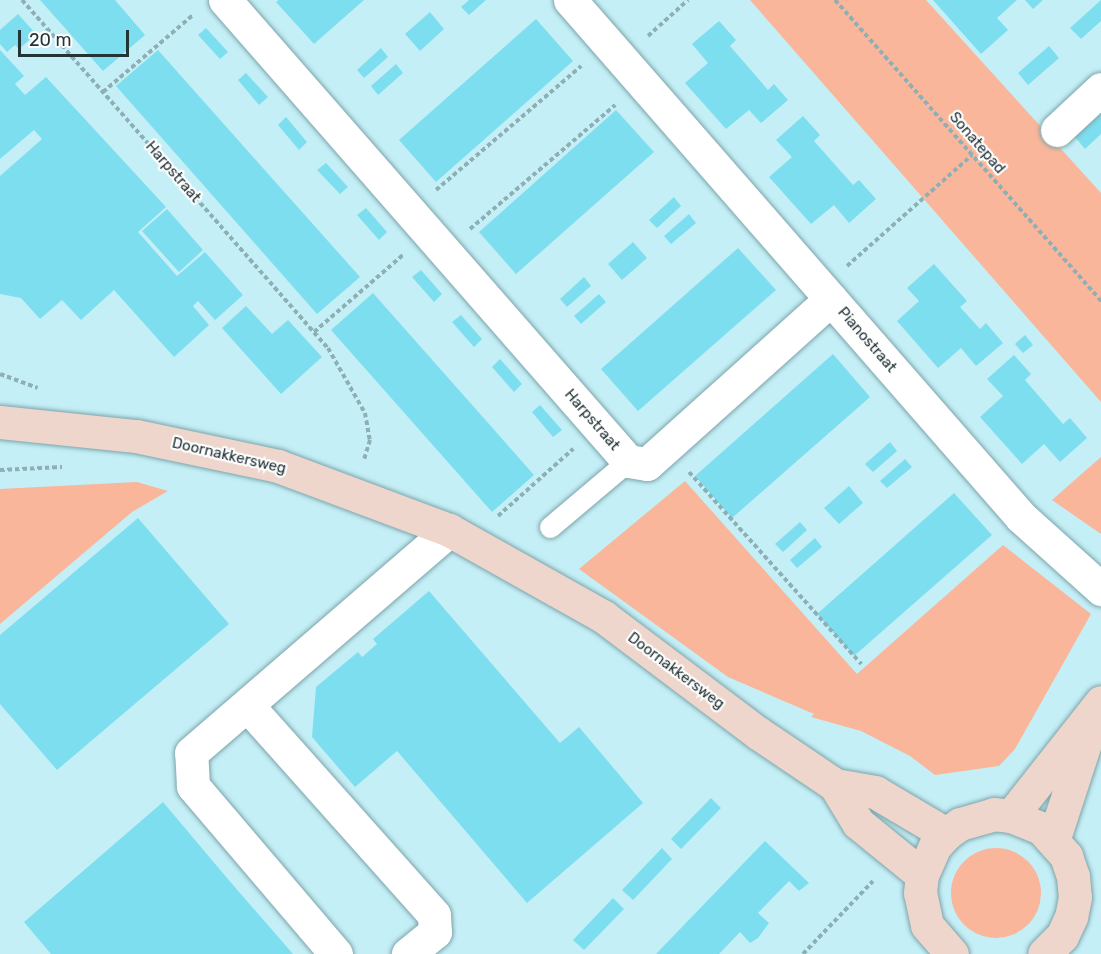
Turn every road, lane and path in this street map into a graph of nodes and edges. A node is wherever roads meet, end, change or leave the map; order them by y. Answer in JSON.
{"nodes":[{"id":1,"x":22,"y":0,"type":"edge"},
{"id":2,"x":570,"y":0,"type":"edge"},
{"id":3,"x":688,"y":0,"type":"edge"},
{"id":4,"x":835,"y":0,"type":"edge"},
{"id":5,"x":213,"y":4,"type":"edge"},
{"id":6,"x":623,"y":62,"type":"junction"},
{"id":7,"x":1101,"y":89,"type":"edge"},
{"id":8,"x":103,"y":92,"type":"junction"},
{"id":9,"x":1057,"y":130,"type":"dead end"},
{"id":10,"x":972,"y":155,"type":"junction"},
{"id":11,"x":428,"y":232,"type":"junction"},
{"id":12,"x":831,"y":299,"type":"junction"},
{"id":13,"x":1101,"y":301,"type":"edge"},
{"id":14,"x":314,"y":332,"type":"junction"},
{"id":15,"x":0,"y":422,"type":"edge"},
{"id":16,"x":599,"y":427,"type":"junction"},
{"id":17,"x":667,"y":447,"type":"junction"},
{"id":18,"x":628,"y":461,"type":"junction"},
{"id":19,"x":353,"y":493,"type":"junction"},
{"id":20,"x":550,"y":527,"type":"dead end"},
{"id":21,"x":459,"y":536,"type":"junction"},
{"id":22,"x":1101,"y":589,"type":"edge"},
{"id":23,"x":861,"y":664,"type":"dead end"},
{"id":24,"x":247,"y":705,"type":"junction"},
{"id":25,"x":1098,"y":707,"type":"edge"},
{"id":26,"x":835,"y":784,"type":"junction"},
{"id":27,"x":1011,"y":816,"type":"junction"},
{"id":28,"x":946,"y":834,"type":"junction"},
{"id":29,"x":1054,"y":838,"type":"junction"},
{"id":30,"x":922,"y":875,"type":"junction"},
{"id":31,"x":877,"y":877,"type":"dead end"},
{"id":32,"x":1062,"y":948,"type":"edge"},
{"id":33,"x":938,"y":949,"type":"edge"},
{"id":34,"x":336,"y":954,"type":"edge"},
{"id":35,"x":408,"y":954,"type":"edge"},
{"id":36,"x":802,"y":954,"type":"edge"}],
"edges":[{"from":1,"to":8,"type":"path","name":"Harpstraat"},
{"from":2,"to":6,"type":"street","name":"Pianostraat"},
{"from":3,"to":6,"type":"path"},
{"from":4,"to":10,"type":"path","name":"Sonatepad"},
{"from":5,"to":8,"type":"path"},
{"from":5,"to":11,"type":"street","name":"Harpstraat"},
{"from":6,"to":11,"type":"path"},
{"from":6,"to":11,"type":"path"},
{"from":6,"to":12,"type":"street","name":"Pianostraat"},
{"from":7,"to":9,"type":"street"},
{"from":8,"to":14,"type":"path","name":"Harpstraat"},
{"from":10,"to":12,"type":"path"},
{"from":10,"to":13,"type":"path","name":"Sonatepad"},
{"from":11,"to":14,"type":"path"},
{"from":11,"to":16,"type":"street","name":"Harpstraat"},
{"from":12,"to":17,"type":"street","name":"Harpstraat"},
{"from":12,"to":22,"type":"street","name":"Pianostraat"},
{"from":14,"to":19,"type":"path","name":"Harpstraat"},
{"from":15,"to":19,"type":"street","name":"Doornakkersweg"},
{"from":16,"to":18,"type":"street","name":"Harpstraat"},
{"from":16,"to":21,"type":"path"},
{"from":17,"to":18,"type":"street","name":"Harpstraat"},
{"from":17,"to":23,"type":"path"},
{"from":18,"to":20,"type":"lane"},
{"from":19,"to":21,"type":"street","name":"Doornakkersweg"},
{"from":21,"to":24,"type":"street"},
{"from":21,"to":26,"type":"street","name":"Doornakkersweg"},
{"from":24,"to":34,"type":"street"},
{"from":24,"to":35,"type":"street"},
{"from":25,"to":27,"type":"street"},
{"from":25,"to":29,"type":"street"},
{"from":26,"to":28,"type":"street","name":"Doornakkersweg"},
{"from":26,"to":30,"type":"street","name":"Doornakkersweg"},
{"from":27,"to":28,"type":"street"},
{"from":27,"to":29,"type":"street"},
{"from":28,"to":30,"type":"street"},
{"from":29,"to":32,"type":"street"},
{"from":30,"to":33,"type":"street"},
{"from":31,"to":36,"type":"path"}]}
